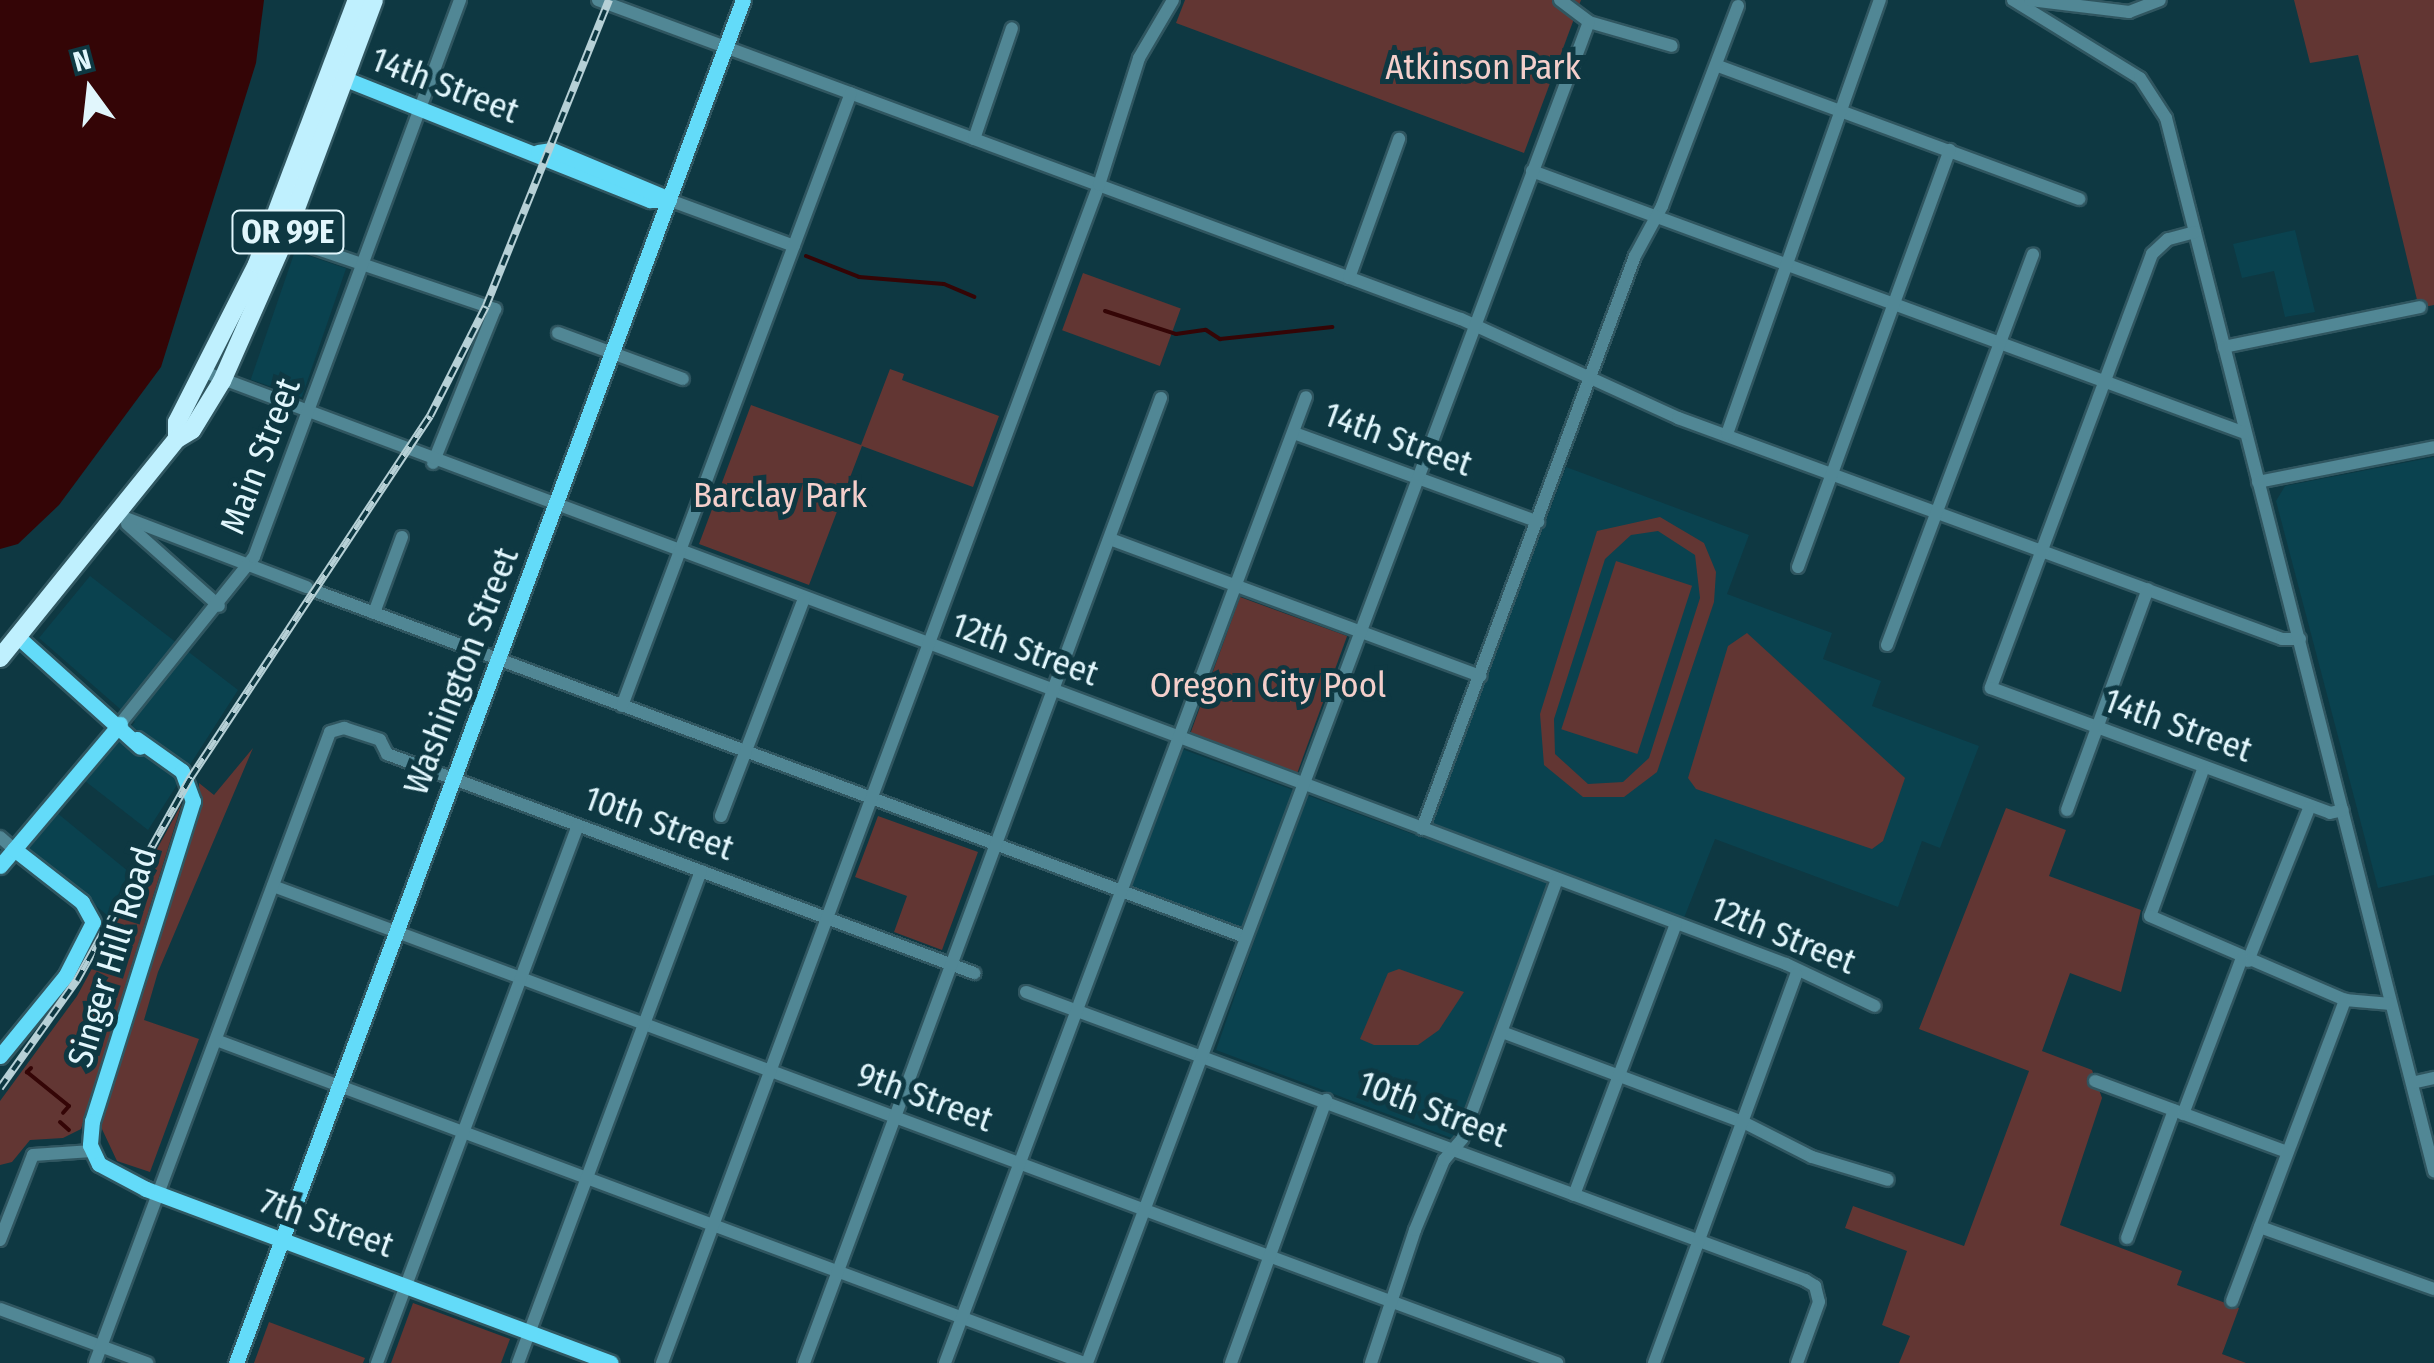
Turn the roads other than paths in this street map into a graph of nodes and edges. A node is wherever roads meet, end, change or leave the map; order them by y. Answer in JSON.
{"nodes":[{"id":1,"x":357,"y":0,"type":"edge"},
{"id":2,"x":374,"y":0,"type":"edge"},
{"id":3,"x":460,"y":0,"type":"edge"},
{"id":4,"x":598,"y":0,"type":"edge"},
{"id":5,"x":743,"y":0,"type":"edge"},
{"id":6,"x":1173,"y":0,"type":"edge"},
{"id":7,"x":1560,"y":0,"type":"edge"},
{"id":8,"x":1880,"y":0,"type":"edge"},
{"id":9,"x":2013,"y":0,"type":"edge"},
{"id":10,"x":2030,"y":0,"type":"edge"},
{"id":11,"x":2160,"y":0,"type":"edge"},
{"id":12,"x":2069,"y":5,"type":"junction"},
{"id":13,"x":1738,"y":6,"type":"dead end"},
{"id":14,"x":1589,"y":22,"type":"junction"},
{"id":15,"x":2062,"y":26,"type":"junction"},
{"id":16,"x":1012,"y":28,"type":"dead end"},
{"id":17,"x":1672,"y":46,"type":"dead end"},
{"id":18,"x":726,"y":47,"type":"junction"},
{"id":19,"x":1718,"y":66,"type":"junction"},
{"id":20,"x":338,"y":76,"type":"junction"},
{"id":21,"x":851,"y":93,"type":"junction"},
{"id":22,"x":420,"y":108,"type":"junction"},
{"id":23,"x":1837,"y":111,"type":"junction"},
{"id":24,"x":1398,"y":139,"type":"dead end"},
{"id":25,"x":974,"y":140,"type":"junction"},
{"id":26,"x":1950,"y":150,"type":"junction"},
{"id":27,"x":1532,"y":171,"type":"junction"},
{"id":28,"x":1099,"y":185,"type":"junction"},
{"id":29,"x":2079,"y":199,"type":"dead end"},
{"id":30,"x":670,"y":200,"type":"junction"},
{"id":31,"x":1656,"y":218,"type":"junction"},
{"id":32,"x":2195,"y":232,"type":"junction"},
{"id":33,"x":286,"y":238,"type":"junction"},
{"id":34,"x":794,"y":246,"type":"junction"},
{"id":35,"x":2033,"y":254,"type":"dead end"},
{"id":36,"x":365,"y":261,"type":"junction"},
{"id":37,"x":1785,"y":266,"type":"junction"},
{"id":38,"x":1349,"y":278,"type":"junction"},
{"id":39,"x":1892,"y":306,"type":"junction"},
{"id":40,"x":2420,"y":308,"type":"dead end"},
{"id":41,"x":1475,"y":325,"type":"junction"},
{"id":42,"x":558,"y":333,"type":"dead end"},
{"id":43,"x":1999,"y":346,"type":"junction"},
{"id":44,"x":2224,"y":347,"type":"junction"},
{"id":45,"x":612,"y":353,"type":"junction"},
{"id":46,"x":214,"y":377,"type":"junction"},
{"id":47,"x":1590,"y":378,"type":"junction"},
{"id":48,"x":683,"y":379,"type":"dead end"},
{"id":49,"x":2104,"y":384,"type":"junction"},
{"id":50,"x":1306,"y":397,"type":"dead end"},
{"id":51,"x":1161,"y":398,"type":"dead end"},
{"id":52,"x":308,"y":415,"type":"junction"},
{"id":53,"x":2245,"y":432,"type":"junction"},
{"id":54,"x":1294,"y":433,"type":"junction"},
{"id":55,"x":1727,"y":434,"type":"junction"},
{"id":56,"x":2434,"y":447,"type":"edge"},
{"id":57,"x":433,"y":463,"type":"junction"},
{"id":58,"x":1832,"y":472,"type":"junction"},
{"id":59,"x":1419,"y":478,"type":"junction"},
{"id":60,"x":2258,"y":482,"type":"junction"},
{"id":61,"x":555,"y":507,"type":"junction"},
{"id":62,"x":1936,"y":510,"type":"junction"},
{"id":63,"x":118,"y":515,"type":"junction"},
{"id":64,"x":1538,"y":522,"type":"junction"},
{"id":65,"x":402,"y":537,"type":"dead end"},
{"id":66,"x":1110,"y":538,"type":"junction"},
{"id":67,"x":2044,"y":550,"type":"junction"},
{"id":68,"x":679,"y":553,"type":"junction"},
{"id":69,"x":1798,"y":567,"type":"dead end"},
{"id":70,"x":249,"y":568,"type":"junction"},
{"id":71,"x":1235,"y":584,"type":"junction"},
{"id":72,"x":2148,"y":589,"type":"junction"},
{"id":73,"x":804,"y":598,"type":"junction"},
{"id":74,"x":218,"y":606,"type":"junction"},
{"id":75,"x":374,"y":613,"type":"junction"},
{"id":76,"x":1361,"y":631,"type":"junction"},
{"id":77,"x":18,"y":637,"type":"junction"},
{"id":78,"x":2300,"y":639,"type":"junction"},
{"id":79,"x":927,"y":645,"type":"junction"},
{"id":80,"x":1887,"y":645,"type":"dead end"},
{"id":81,"x":0,"y":658,"type":"edge"},
{"id":82,"x":497,"y":659,"type":"junction"},
{"id":83,"x":1481,"y":676,"type":"junction"},
{"id":84,"x":1053,"y":692,"type":"junction"},
{"id":85,"x":622,"y":706,"type":"junction"},
{"id":86,"x":120,"y":724,"type":"junction"},
{"id":87,"x":2096,"y":726,"type":"junction"},
{"id":88,"x":1178,"y":738,"type":"junction"},
{"id":89,"x":744,"y":752,"type":"junction"},
{"id":90,"x":2204,"y":767,"type":"junction"},
{"id":91,"x":453,"y":778,"type":"junction"},
{"id":92,"x":1304,"y":785,"type":"junction"},
{"id":93,"x":871,"y":799,"type":"junction"},
{"id":94,"x":2310,"y":806,"type":"junction"},
{"id":95,"x":2067,"y":810,"type":"dead end"},
{"id":96,"x":2343,"y":810,"type":"junction"},
{"id":97,"x":720,"y":816,"type":"dead end"},
{"id":98,"x":578,"y":825,"type":"junction"},
{"id":99,"x":1422,"y":829,"type":"junction"},
{"id":100,"x":0,"y":837,"type":"edge"},
{"id":101,"x":995,"y":845,"type":"junction"},
{"id":102,"x":14,"y":850,"type":"junction"},
{"id":103,"x":0,"y":866,"type":"edge"},
{"id":104,"x":701,"y":871,"type":"junction"},
{"id":105,"x":1557,"y":879,"type":"junction"},
{"id":106,"x":273,"y":886,"type":"junction"},
{"id":107,"x":1121,"y":892,"type":"junction"},
{"id":108,"x":826,"y":917,"type":"junction"},
{"id":109,"x":1676,"y":924,"type":"junction"},
{"id":110,"x":396,"y":932,"type":"junction"},
{"id":111,"x":1245,"y":937,"type":"junction"},
{"id":112,"x":2245,"y":959,"type":"junction"},
{"id":113,"x":950,"y":964,"type":"junction"},
{"id":114,"x":974,"y":973,"type":"dead end"},
{"id":115,"x":1796,"y":974,"type":"junction"},
{"id":116,"x":520,"y":978,"type":"junction"},
{"id":117,"x":1026,"y":992,"type":"dead end"},
{"id":118,"x":2345,"y":1000,"type":"junction"},
{"id":119,"x":2392,"y":1004,"type":"junction"},
{"id":120,"x":1875,"y":1006,"type":"dead end"},
{"id":121,"x":1077,"y":1010,"type":"junction"},
{"id":122,"x":644,"y":1024,"type":"junction"},
{"id":123,"x":1502,"y":1032,"type":"junction"},
{"id":124,"x":216,"y":1040,"type":"junction"},
{"id":125,"x":0,"y":1054,"type":"edge"},
{"id":126,"x":1202,"y":1055,"type":"junction"},
{"id":127,"x":769,"y":1071,"type":"junction"},
{"id":128,"x":1618,"y":1078,"type":"junction"},
{"id":129,"x":2434,"y":1078,"type":"edge"},
{"id":130,"x":2094,"y":1081,"type":"dead end"},
{"id":131,"x":2412,"y":1083,"type":"junction"},
{"id":132,"x":339,"y":1086,"type":"junction"},
{"id":133,"x":1326,"y":1100,"type":"junction"},
{"id":134,"x":2179,"y":1112,"type":"junction"},
{"id":135,"x":894,"y":1117,"type":"junction"},
{"id":136,"x":1743,"y":1122,"type":"junction"},
{"id":137,"x":463,"y":1131,"type":"junction"},
{"id":138,"x":1454,"y":1149,"type":"junction"},
{"id":139,"x":92,"y":1151,"type":"junction"},
{"id":140,"x":2287,"y":1152,"type":"junction"},
{"id":141,"x":1020,"y":1164,"type":"junction"},
{"id":142,"x":2434,"y":1170,"type":"edge"},
{"id":143,"x":589,"y":1177,"type":"junction"},
{"id":144,"x":1888,"y":1180,"type":"dead end"},
{"id":145,"x":158,"y":1194,"type":"junction"},
{"id":146,"x":1574,"y":1196,"type":"junction"},
{"id":147,"x":1144,"y":1210,"type":"junction"},
{"id":148,"x":712,"y":1223,"type":"junction"},
{"id":149,"x":2260,"y":1227,"type":"junction"},
{"id":150,"x":282,"y":1238,"type":"junction"},
{"id":151,"x":2127,"y":1238,"type":"dead end"},
{"id":152,"x":0,"y":1240,"type":"edge"},
{"id":153,"x":1698,"y":1241,"type":"junction"},
{"id":154,"x":1270,"y":1257,"type":"junction"},
{"id":155,"x":838,"y":1269,"type":"junction"},
{"id":156,"x":407,"y":1286,"type":"junction"},
{"id":157,"x":2434,"y":1289,"type":"edge"},
{"id":158,"x":2232,"y":1301,"type":"dead end"},
{"id":159,"x":1393,"y":1302,"type":"junction"},
{"id":160,"x":0,"y":1310,"type":"edge"},
{"id":161,"x":963,"y":1316,"type":"junction"},
{"id":162,"x":529,"y":1332,"type":"junction"},
{"id":163,"x":101,"y":1346,"type":"junction"},
{"id":164,"x":1518,"y":1348,"type":"junction"},
{"id":165,"x":95,"y":1363,"type":"edge"},
{"id":166,"x":146,"y":1363,"type":"edge"},
{"id":167,"x":236,"y":1363,"type":"edge"},
{"id":168,"x":377,"y":1363,"type":"edge"},
{"id":169,"x":518,"y":1363,"type":"edge"},
{"id":170,"x":612,"y":1363,"type":"edge"},
{"id":171,"x":662,"y":1363,"type":"edge"},
{"id":172,"x":804,"y":1363,"type":"edge"},
{"id":173,"x":945,"y":1363,"type":"edge"},
{"id":174,"x":1085,"y":1363,"type":"edge"},
{"id":175,"x":1232,"y":1363,"type":"edge"},
{"id":176,"x":1372,"y":1363,"type":"edge"},
{"id":177,"x":1512,"y":1363,"type":"edge"},
{"id":178,"x":1557,"y":1363,"type":"edge"},
{"id":179,"x":1654,"y":1363,"type":"edge"},
{"id":180,"x":1797,"y":1363,"type":"edge"}],
"edges":[{"from":1,"to":20,"type":"highway","number":"OR 99E"},
{"from":2,"to":20,"type":"highway","number":"OR 99E"},
{"from":3,"to":22,"type":"street","name":"Main Street"},
{"from":4,"to":18,"type":"street"},
{"from":5,"to":18,"type":"main road","name":"Washington Street"},
{"from":6,"to":28,"type":"street"},
{"from":7,"to":14,"type":"street"},
{"from":8,"to":23,"type":"street"},
{"from":9,"to":15,"type":"street"},
{"from":10,"to":12,"type":"street"},
{"from":11,"to":12,"type":"street"},
{"from":12,"to":15,"type":"street"},
{"from":13,"to":19,"type":"street"},
{"from":14,"to":17,"type":"street"},
{"from":14,"to":27,"type":"street"},
{"from":15,"to":32,"type":"street"},
{"from":16,"to":25,"type":"street"},
{"from":18,"to":21,"type":"street"},
{"from":18,"to":30,"type":"main road","name":"Washington Street"},
{"from":19,"to":23,"type":"street"},
{"from":19,"to":31,"type":"street"},
{"from":20,"to":22,"type":"main road","name":"14th Street"},
{"from":20,"to":33,"type":"highway","number":"OR 99E"},
{"from":20,"to":46,"type":"highway","number":"OR 99E"},
{"from":21,"to":25,"type":"street"},
{"from":21,"to":34,"type":"street"},
{"from":22,"to":30,"type":"main road","name":"14th Street"},
{"from":22,"to":36,"type":"street","name":"Main Street"},
{"from":23,"to":26,"type":"street"},
{"from":23,"to":37,"type":"street"},
{"from":24,"to":38,"type":"street"},
{"from":25,"to":28,"type":"street"},
{"from":26,"to":29,"type":"street"},
{"from":26,"to":39,"type":"street"},
{"from":27,"to":31,"type":"street"},
{"from":27,"to":41,"type":"street"},
{"from":28,"to":38,"type":"street"},
{"from":28,"to":79,"type":"street"},
{"from":30,"to":34,"type":"street","name":"14th Street"},
{"from":30,"to":45,"type":"main road","name":"Washington Street"},
{"from":31,"to":37,"type":"street"},
{"from":31,"to":47,"type":"street"},
{"from":32,"to":44,"type":"street"},
{"from":32,"to":49,"type":"street"},
{"from":33,"to":36,"type":"street"},
{"from":33,"to":46,"type":"highway","number":"OR 99E"},
{"from":34,"to":68,"type":"street"},
{"from":35,"to":43,"type":"street"},
{"from":36,"to":52,"type":"street","name":"Main Street"},
{"from":36,"to":57,"type":"street"},
{"from":37,"to":39,"type":"street"},
{"from":37,"to":55,"type":"street"},
{"from":38,"to":41,"type":"street"},
{"from":39,"to":43,"type":"street"},
{"from":39,"to":58,"type":"street"},
{"from":40,"to":44,"type":"street"},
{"from":41,"to":47,"type":"street"},
{"from":41,"to":59,"type":"street"},
{"from":42,"to":45,"type":"street"},
{"from":43,"to":49,"type":"street"},
{"from":43,"to":62,"type":"street"},
{"from":44,"to":53,"type":"street"},
{"from":45,"to":48,"type":"street"},
{"from":45,"to":61,"type":"main road","name":"Washington Street"},
{"from":46,"to":52,"type":"street","name":"12th Street"},
{"from":46,"to":63,"type":"highway","number":"OR 99E"},
{"from":47,"to":55,"type":"street"},
{"from":47,"to":64,"type":"street"},
{"from":49,"to":53,"type":"street"},
{"from":49,"to":67,"type":"street"},
{"from":50,"to":54,"type":"street"},
{"from":51,"to":66,"type":"street"},
{"from":52,"to":57,"type":"street","name":"12th Street"},
{"from":52,"to":70,"type":"street","name":"Main Street"},
{"from":53,"to":60,"type":"street"},
{"from":54,"to":59,"type":"street","name":"14th Street"},
{"from":54,"to":71,"type":"street"},
{"from":55,"to":58,"type":"street"},
{"from":56,"to":60,"type":"street"},
{"from":57,"to":61,"type":"street","name":"12th Street"},
{"from":58,"to":62,"type":"street"},
{"from":58,"to":69,"type":"street"},
{"from":59,"to":64,"type":"street","name":"14th Street"},
{"from":59,"to":76,"type":"street"},
{"from":60,"to":78,"type":"street"},
{"from":61,"to":68,"type":"street","name":"12th Street"},
{"from":61,"to":82,"type":"main road","name":"Washington Street"},
{"from":62,"to":67,"type":"street"},
{"from":62,"to":80,"type":"street"},
{"from":63,"to":70,"type":"street"},
{"from":63,"to":74,"type":"street"},
{"from":63,"to":77,"type":"highway","number":"OR 99E"},
{"from":64,"to":83,"type":"street"},
{"from":65,"to":75,"type":"street"},
{"from":66,"to":71,"type":"street"},
{"from":66,"to":84,"type":"street"},
{"from":67,"to":72,"type":"street"},
{"from":67,"to":87,"type":"street","name":"14th Street"},
{"from":68,"to":73,"type":"street","name":"12th Street"},
{"from":68,"to":85,"type":"street"},
{"from":70,"to":74,"type":"street","name":"Main Street"},
{"from":70,"to":75,"type":"street"},
{"from":71,"to":76,"type":"street"},
{"from":71,"to":88,"type":"street"},
{"from":72,"to":78,"type":"street"},
{"from":72,"to":87,"type":"street"},
{"from":73,"to":79,"type":"street","name":"12th Street"},
{"from":73,"to":89,"type":"street"},
{"from":74,"to":86,"type":"street","name":"Main Street"},
{"from":75,"to":82,"type":"street"},
{"from":76,"to":83,"type":"street"},
{"from":76,"to":92,"type":"street"},
{"from":77,"to":81,"type":"highway","number":"OR 99E"},
{"from":77,"to":86,"type":"main road"},
{"from":78,"to":96,"type":"street"},
{"from":79,"to":84,"type":"street","name":"12th Street"},
{"from":79,"to":93,"type":"street"},
{"from":82,"to":85,"type":"street"},
{"from":82,"to":91,"type":"main road","name":"Washington Street"},
{"from":83,"to":99,"type":"street"},
{"from":84,"to":88,"type":"street","name":"12th Street"},
{"from":84,"to":101,"type":"street"},
{"from":85,"to":89,"type":"street"},
{"from":86,"to":102,"type":"main road","name":"Main Street"},
{"from":86,"to":139,"type":"main road","name":"Singer Hill Road"},
{"from":87,"to":90,"type":"street","name":"14th Street"},
{"from":87,"to":95,"type":"street"},
{"from":88,"to":92,"type":"street","name":"12th Street"},
{"from":88,"to":107,"type":"street"},
{"from":89,"to":93,"type":"street"},
{"from":89,"to":97,"type":"street"},
{"from":90,"to":94,"type":"street","name":"14th Street"},
{"from":90,"to":112,"type":"street"},
{"from":91,"to":98,"type":"street","name":"10th Street"},
{"from":91,"to":106,"type":"street","name":"10th Street"},
{"from":91,"to":110,"type":"main road","name":"Washington Street"},
{"from":92,"to":99,"type":"street","name":"12th Street"},
{"from":92,"to":111,"type":"street"},
{"from":93,"to":101,"type":"street"},
{"from":93,"to":108,"type":"street"},
{"from":94,"to":96,"type":"street","name":"14th Street"},
{"from":94,"to":112,"type":"street"},
{"from":96,"to":119,"type":"street"},
{"from":98,"to":104,"type":"street","name":"10th Street"},
{"from":98,"to":116,"type":"street"},
{"from":99,"to":105,"type":"street","name":"12th Street"},
{"from":100,"to":102,"type":"street"},
{"from":101,"to":107,"type":"street"},
{"from":101,"to":113,"type":"street"},
{"from":102,"to":103,"type":"main road","name":"Main Street"},
{"from":102,"to":125,"type":"main road"},
{"from":104,"to":108,"type":"street","name":"10th Street"},
{"from":104,"to":122,"type":"street"},
{"from":105,"to":109,"type":"street","name":"12th Street"},
{"from":105,"to":123,"type":"street"},
{"from":106,"to":110,"type":"street","name":"9th Street"},
{"from":106,"to":124,"type":"street"},
{"from":107,"to":111,"type":"street"},
{"from":107,"to":121,"type":"street"},
{"from":108,"to":113,"type":"street","name":"10th Street"},
{"from":108,"to":127,"type":"street"},
{"from":109,"to":115,"type":"street","name":"12th Street"},
{"from":109,"to":128,"type":"street"},
{"from":110,"to":116,"type":"street","name":"9th Street"},
{"from":110,"to":132,"type":"main road","name":"Washington Street"},
{"from":111,"to":126,"type":"street"},
{"from":112,"to":118,"type":"street"},
{"from":112,"to":134,"type":"street"},
{"from":113,"to":114,"type":"street","name":"10th Street"},
{"from":113,"to":135,"type":"street"},
{"from":115,"to":120,"type":"street","name":"12th Street"},
{"from":115,"to":136,"type":"street"},
{"from":116,"to":122,"type":"street","name":"9th Street"},
{"from":116,"to":137,"type":"street"},
{"from":117,"to":121,"type":"street","name":"10th Street"},
{"from":118,"to":119,"type":"street"},
{"from":118,"to":140,"type":"street"},
{"from":119,"to":131,"type":"street"},
{"from":121,"to":126,"type":"street","name":"10th Street"},
{"from":121,"to":141,"type":"street"},
{"from":122,"to":127,"type":"street","name":"9th Street"},
{"from":122,"to":143,"type":"street"},
{"from":123,"to":128,"type":"street"},
{"from":123,"to":138,"type":"street"},
{"from":124,"to":132,"type":"street"},
{"from":124,"to":145,"type":"street"},
{"from":126,"to":133,"type":"street","name":"10th Street"},
{"from":126,"to":147,"type":"street"},
{"from":127,"to":135,"type":"street","name":"9th Street"},
{"from":127,"to":148,"type":"street"},
{"from":128,"to":136,"type":"street"},
{"from":128,"to":146,"type":"street"},
{"from":129,"to":131,"type":"street"},
{"from":130,"to":134,"type":"street"},
{"from":131,"to":142,"type":"street"},
{"from":132,"to":137,"type":"street"},
{"from":132,"to":150,"type":"main road","name":"Washington Street"},
{"from":133,"to":138,"type":"street","name":"10th Street"},
{"from":133,"to":154,"type":"street"},
{"from":134,"to":140,"type":"street"},
{"from":134,"to":151,"type":"street"},
{"from":135,"to":141,"type":"street","name":"9th Street"},
{"from":135,"to":155,"type":"street"},
{"from":136,"to":144,"type":"street"},
{"from":136,"to":153,"type":"street"},
{"from":137,"to":143,"type":"street"},
{"from":137,"to":156,"type":"street"},
{"from":138,"to":146,"type":"street","name":"10th Street"},
{"from":138,"to":159,"type":"street"},
{"from":139,"to":145,"type":"main road","name":"7th Street"},
{"from":139,"to":152,"type":"street"},
{"from":140,"to":149,"type":"street"},
{"from":141,"to":147,"type":"street","name":"9th Street"},
{"from":141,"to":161,"type":"street"},
{"from":143,"to":148,"type":"street"},
{"from":143,"to":162,"type":"street"},
{"from":145,"to":150,"type":"main road","name":"7th Street"},
{"from":145,"to":163,"type":"street"},
{"from":146,"to":153,"type":"street","name":"10th Street"},
{"from":147,"to":154,"type":"street","name":"9th Street"},
{"from":147,"to":174,"type":"street"},
{"from":148,"to":155,"type":"street"},
{"from":148,"to":171,"type":"street"},
{"from":149,"to":157,"type":"street"},
{"from":149,"to":158,"type":"street"},
{"from":150,"to":156,"type":"main road","name":"7th Street"},
{"from":150,"to":167,"type":"main road","name":"Washington Street"},
{"from":153,"to":179,"type":"street"},
{"from":153,"to":180,"type":"street","name":"10th Street"},
{"from":154,"to":159,"type":"street","name":"9th Street"},
{"from":154,"to":175,"type":"street"},
{"from":155,"to":161,"type":"street"},
{"from":155,"to":172,"type":"street"},
{"from":156,"to":162,"type":"main road","name":"7th Street"},
{"from":156,"to":168,"type":"street"},
{"from":159,"to":164,"type":"street","name":"9th Street"},
{"from":159,"to":176,"type":"street"},
{"from":160,"to":163,"type":"street"},
{"from":161,"to":173,"type":"street"},
{"from":161,"to":174,"type":"street"},
{"from":162,"to":169,"type":"street"},
{"from":162,"to":170,"type":"main road","name":"7th Street"},
{"from":163,"to":165,"type":"street"},
{"from":163,"to":166,"type":"street"},
{"from":164,"to":177,"type":"street"},
{"from":164,"to":178,"type":"street","name":"9th Street"}]}
